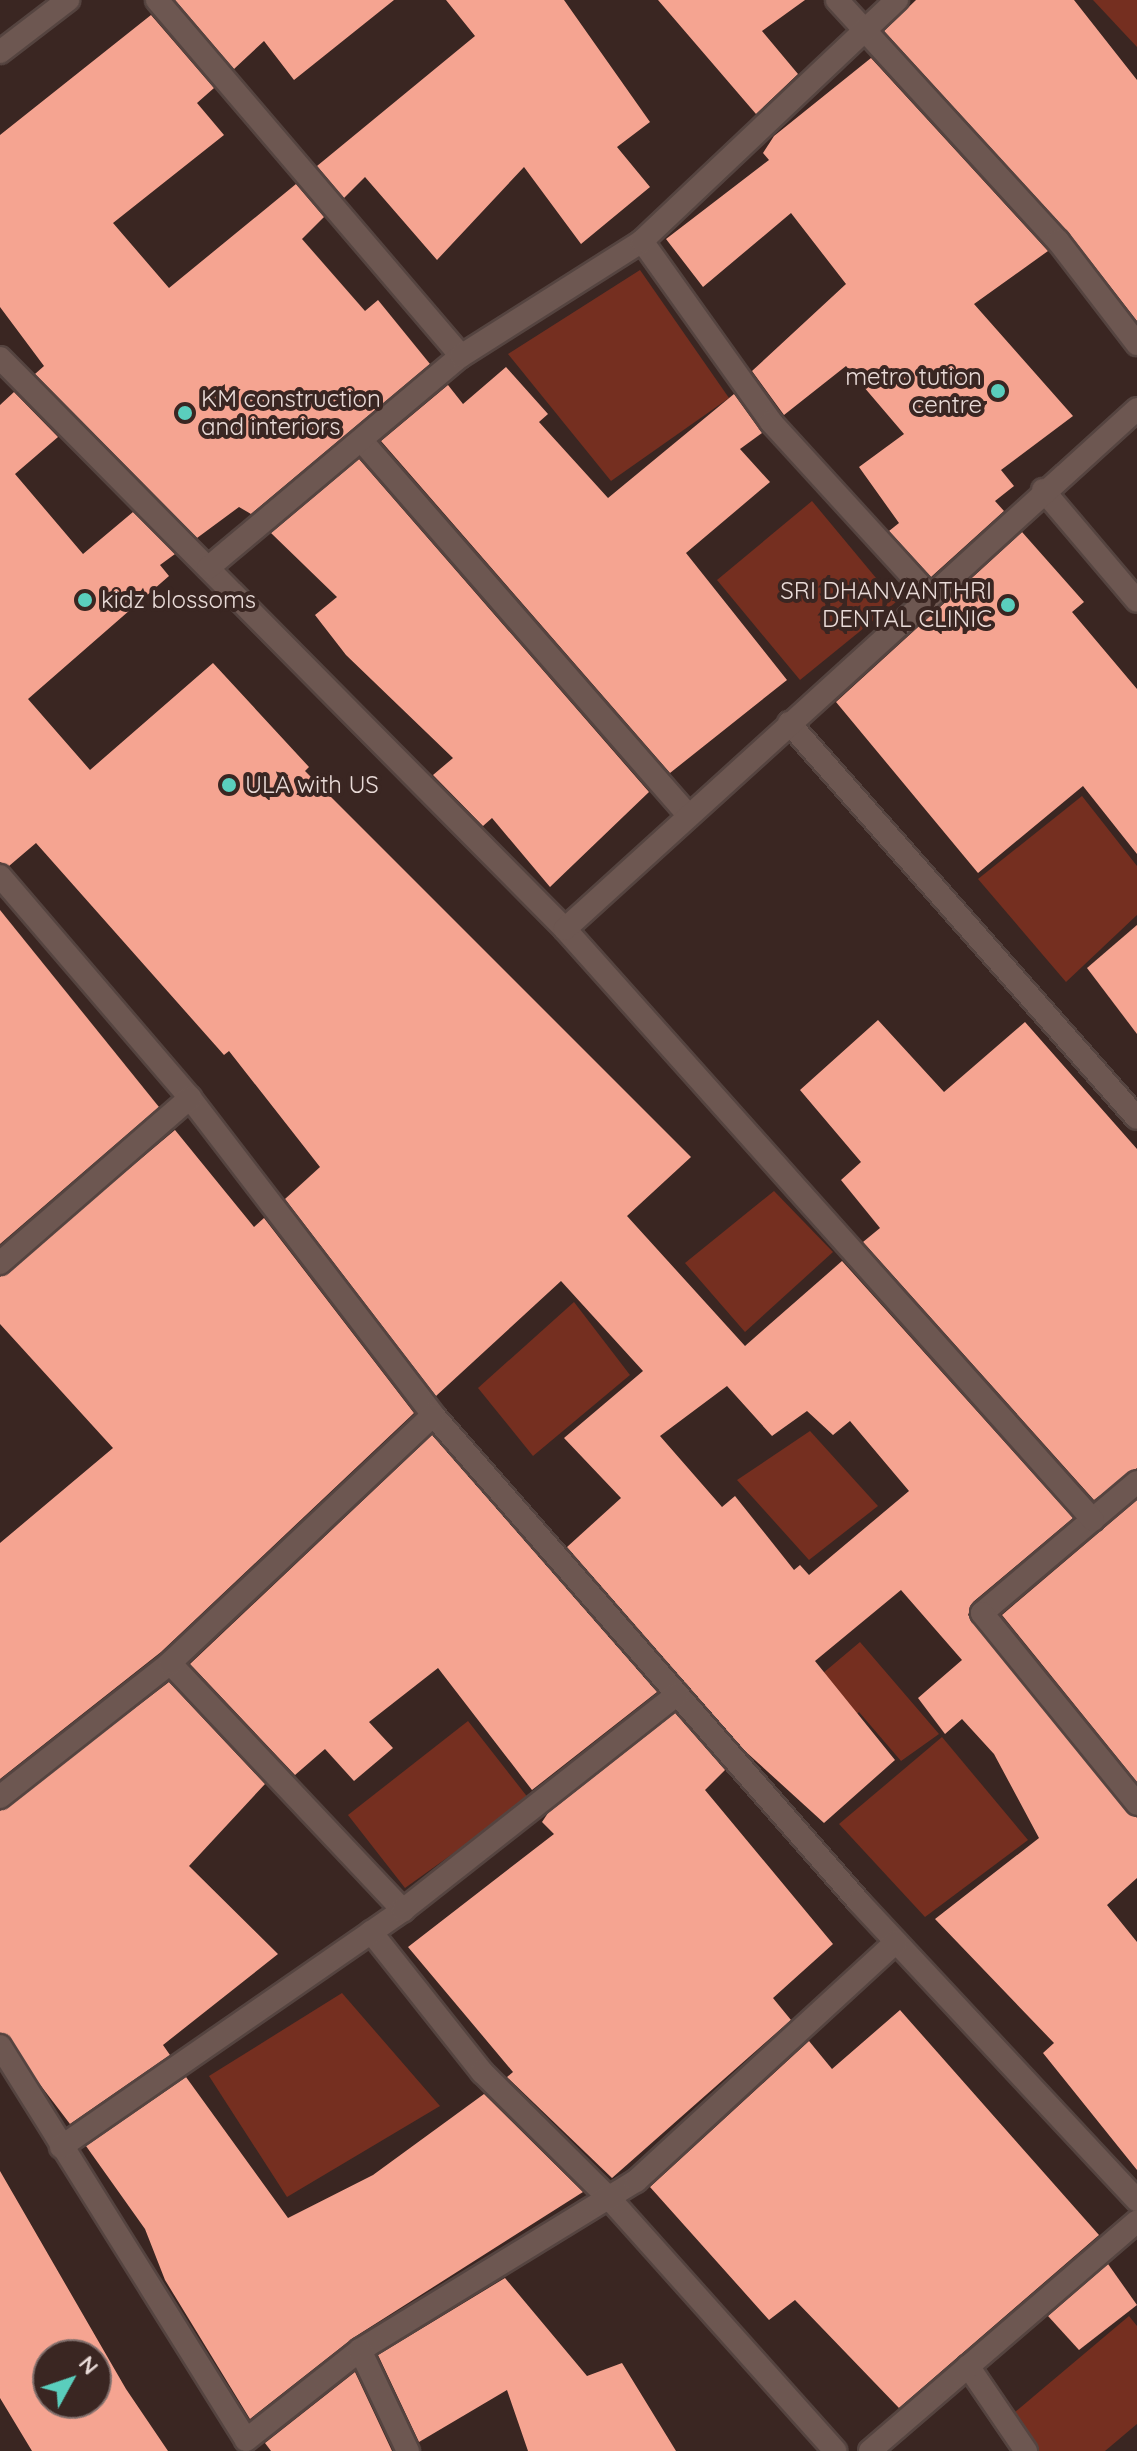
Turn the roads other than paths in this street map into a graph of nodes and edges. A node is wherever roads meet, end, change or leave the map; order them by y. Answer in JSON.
{"nodes":[{"id":1,"x":68,"y":0,"type":"edge"},
{"id":2,"x":157,"y":0,"type":"edge"},
{"id":3,"x":837,"y":0,"type":"edge"},
{"id":4,"x":897,"y":0,"type":"edge"},
{"id":5,"x":859,"y":28,"type":"junction"},
{"id":6,"x":0,"y":52,"type":"edge"},
{"id":7,"x":642,"y":241,"type":"junction"},
{"id":8,"x":1137,"y":344,"type":"edge"},
{"id":9,"x":461,"y":356,"type":"junction"},
{"id":10,"x":0,"y":358,"type":"edge"},
{"id":11,"x":1137,"y":409,"type":"edge"},
{"id":12,"x":361,"y":440,"type":"junction"},
{"id":13,"x":1043,"y":490,"type":"junction"},
{"id":14,"x":208,"y":568,"type":"junction"},
{"id":15,"x":927,"y":593,"type":"junction"},
{"id":16,"x":1137,"y":601,"type":"edge"},
{"id":17,"x":789,"y":723,"type":"junction"},
{"id":18,"x":688,"y":815,"type":"junction"},
{"id":19,"x":0,"y":876,"type":"edge"},
{"id":20,"x":565,"y":929,"type":"junction"},
{"id":21,"x":190,"y":1098,"type":"junction"},
{"id":22,"x":1137,"y":1118,"type":"edge"},
{"id":23,"x":0,"y":1263,"type":"edge"},
{"id":24,"x":433,"y":1415,"type":"junction"},
{"id":25,"x":1134,"y":1491,"type":"edge"},
{"id":26,"x":1093,"y":1520,"type":"junction"},
{"id":27,"x":170,"y":1663,"type":"junction"},
{"id":28,"x":677,"y":1694,"type":"junction"},
{"id":29,"x":0,"y":1797,"type":"edge"},
{"id":30,"x":1137,"y":1804,"type":"edge"},
{"id":31,"x":403,"y":1910,"type":"junction"},
{"id":32,"x":371,"y":1932,"type":"junction"},
{"id":33,"x":896,"y":1942,"type":"junction"},
{"id":34,"x":0,"y":2046,"type":"edge"},
{"id":35,"x":61,"y":2147,"type":"junction"},
{"id":36,"x":610,"y":2199,"type":"junction"},
{"id":37,"x":1137,"y":2200,"type":"edge"},
{"id":38,"x":1137,"y":2221,"type":"edge"},
{"id":39,"x":360,"y":2350,"type":"junction"},
{"id":40,"x":968,"y":2366,"type":"junction"},
{"id":41,"x":408,"y":2451,"type":"edge"},
{"id":42,"x":835,"y":2451,"type":"edge"},
{"id":43,"x":870,"y":2451,"type":"edge"},
{"id":44,"x":1026,"y":2451,"type":"edge"}],
"edges":[{"from":1,"to":6,"type":"street"},
{"from":2,"to":9,"type":"street"},
{"from":3,"to":5,"type":"street"},
{"from":4,"to":5,"type":"street"},
{"from":5,"to":7,"type":"street"},
{"from":5,"to":8,"type":"street"},
{"from":7,"to":9,"type":"street"},
{"from":7,"to":15,"type":"street"},
{"from":9,"to":12,"type":"street"},
{"from":10,"to":14,"type":"street"},
{"from":11,"to":13,"type":"street"},
{"from":12,"to":14,"type":"street"},
{"from":12,"to":18,"type":"street"},
{"from":13,"to":15,"type":"street"},
{"from":13,"to":16,"type":"street"},
{"from":14,"to":20,"type":"street"},
{"from":15,"to":17,"type":"street"},
{"from":17,"to":18,"type":"street"},
{"from":17,"to":22,"type":"street"},
{"from":18,"to":20,"type":"street"},
{"from":19,"to":21,"type":"street"},
{"from":20,"to":26,"type":"street"},
{"from":21,"to":23,"type":"street"},
{"from":21,"to":24,"type":"street"},
{"from":24,"to":27,"type":"street"},
{"from":24,"to":28,"type":"street"},
{"from":25,"to":26,"type":"street"},
{"from":26,"to":30,"type":"street"},
{"from":27,"to":29,"type":"street"},
{"from":27,"to":31,"type":"street"},
{"from":28,"to":31,"type":"street"},
{"from":28,"to":33,"type":"street"},
{"from":31,"to":32,"type":"street"},
{"from":32,"to":35,"type":"street"},
{"from":32,"to":36,"type":"street"},
{"from":33,"to":36,"type":"street"},
{"from":33,"to":37,"type":"street"},
{"from":34,"to":35,"type":"street"},
{"from":35,"to":39,"type":"street"},
{"from":36,"to":39,"type":"street"},
{"from":36,"to":42,"type":"street"},
{"from":38,"to":40,"type":"street"},
{"from":39,"to":41,"type":"street"},
{"from":40,"to":43,"type":"street"},
{"from":40,"to":44,"type":"street"}]}
